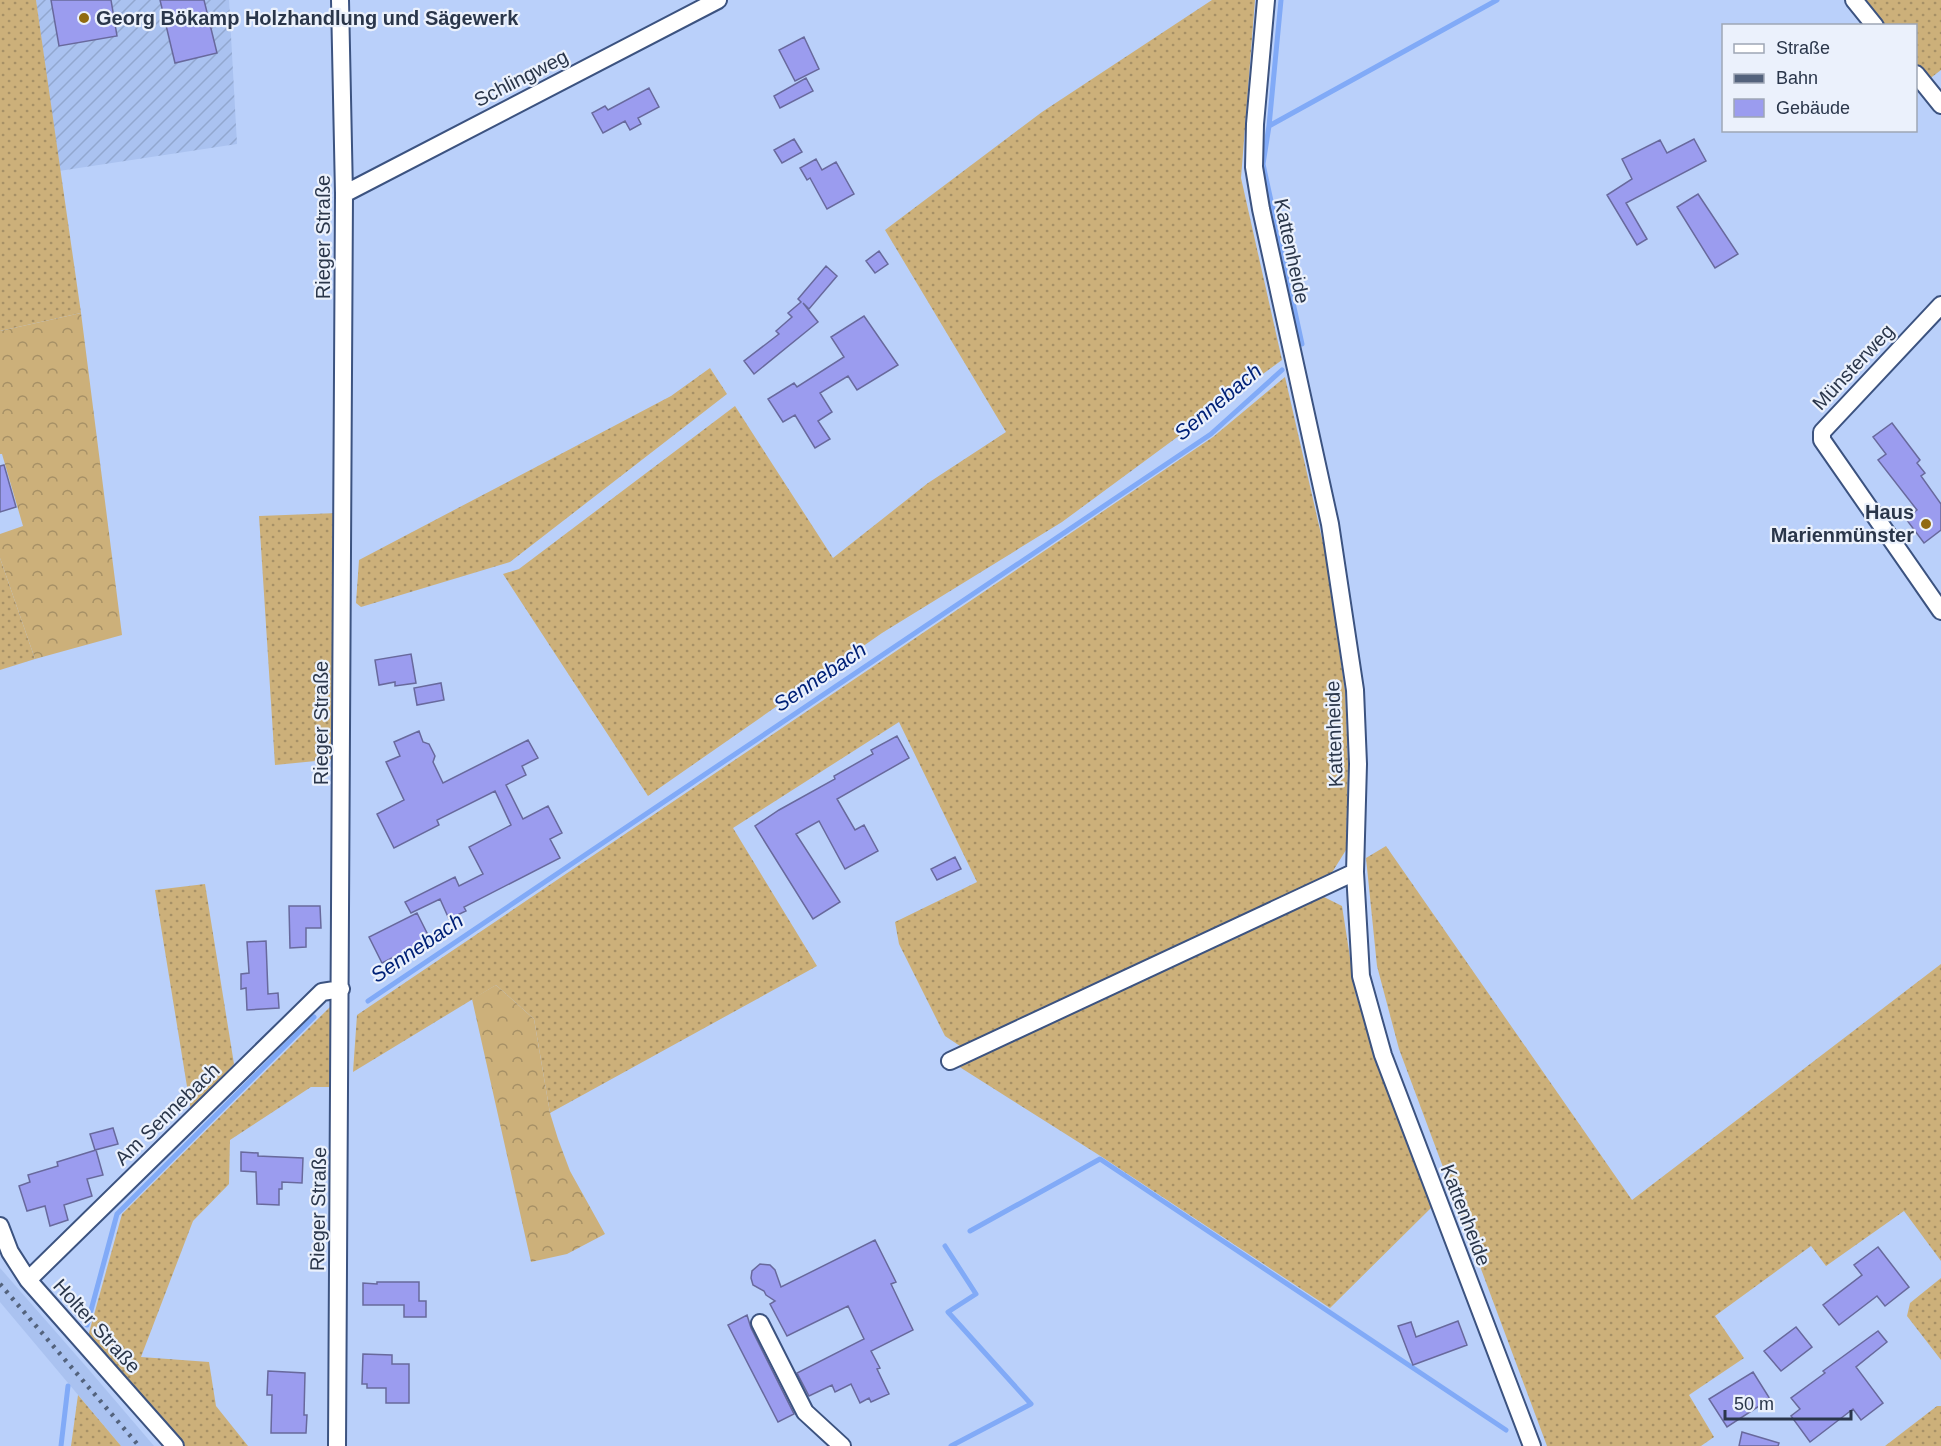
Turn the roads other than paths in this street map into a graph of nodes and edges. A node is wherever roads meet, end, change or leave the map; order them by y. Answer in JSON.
{"nodes":[{"id":1,"x":340,"y":0,"type":"edge"},
{"id":2,"x":718,"y":0,"type":"edge"},
{"id":3,"x":1266,"y":0,"type":"edge"},
{"id":4,"x":1854,"y":0,"type":"edge"},
{"id":5,"x":1873,"y":24,"type":"edge"},
{"id":6,"x":1917,"y":75,"type":"edge"},
{"id":7,"x":1941,"y":105,"type":"edge"},
{"id":8,"x":344,"y":194,"type":"junction"},
{"id":9,"x":1941,"y":304,"type":"edge"},
{"id":10,"x":1941,"y":612,"type":"edge"},
{"id":11,"x":1355,"y":872,"type":"junction"},
{"id":12,"x":341,"y":989,"type":"junction"},
{"id":13,"x":950,"y":1061,"type":"dead end"},
{"id":14,"x":0,"y":1226,"type":"edge"},
{"id":15,"x":28,"y":1280,"type":"junction"},
{"id":16,"x":760,"y":1323,"type":"dead end"},
{"id":17,"x":175,"y":1446,"type":"edge"},
{"id":18,"x":337,"y":1446,"type":"edge"},
{"id":19,"x":842,"y":1446,"type":"edge"},
{"id":20,"x":1532,"y":1446,"type":"edge"}],
"edges":[{"from":1,"to":8,"type":"street","name":"Rieger Straße"},
{"from":2,"to":8,"type":"street","name":"Schlingweg"},
{"from":3,"to":11,"type":"street","name":"Kattenheide"},
{"from":4,"to":5,"type":"street"},
{"from":6,"to":7,"type":"street"},
{"from":8,"to":12,"type":"street","name":"Rieger Straße"},
{"from":9,"to":10,"type":"street","name":"Münsterweg"},
{"from":11,"to":13,"type":"street"},
{"from":11,"to":20,"type":"street","name":"Kattenheide"},
{"from":12,"to":15,"type":"street","name":"Am Sennebach"},
{"from":12,"to":18,"type":"street","name":"Rieger Straße"},
{"from":14,"to":15,"type":"street","name":"Holter Straße"},
{"from":15,"to":17,"type":"street","name":"Holter Straße"},
{"from":16,"to":19,"type":"street"}]}
